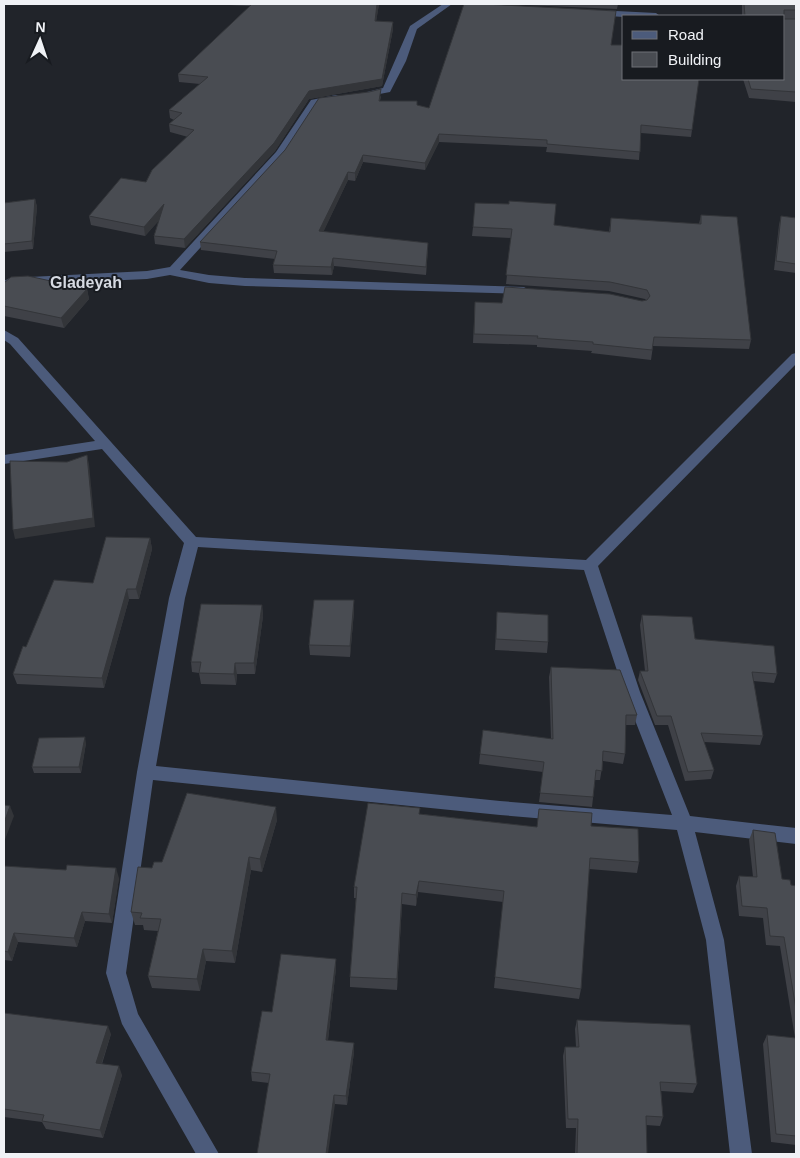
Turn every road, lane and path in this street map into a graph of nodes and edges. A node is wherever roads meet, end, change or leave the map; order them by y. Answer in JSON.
{"nodes":[{"id":1,"x":451,"y":4,"type":"edge"},
{"id":2,"x":586,"y":12,"type":"edge"},
{"id":3,"x":638,"y":15,"type":"edge"},
{"id":4,"x":169,"y":271,"type":"junction"},
{"id":5,"x":4,"y":286,"type":"edge"},
{"id":6,"x":536,"y":292,"type":"edge"},
{"id":7,"x":7,"y":341,"type":"edge"},
{"id":8,"x":796,"y":357,"type":"edge"},
{"id":9,"x":104,"y":444,"type":"junction"},
{"id":10,"x":4,"y":460,"type":"edge"},
{"id":11,"x":192,"y":542,"type":"junction"},
{"id":12,"x":590,"y":565,"type":"junction"},
{"id":13,"x":146,"y":772,"type":"junction"},
{"id":14,"x":684,"y":823,"type":"junction"},
{"id":15,"x":796,"y":836,"type":"edge"},
{"id":16,"x":208,"y":1154,"type":"edge"},
{"id":17,"x":740,"y":1154,"type":"edge"}],
"edges":[{"from":1,"to":4,"type":"street"},
{"from":2,"to":3,"type":"street"},
{"from":4,"to":5,"type":"street"},
{"from":4,"to":6,"type":"street"},
{"from":7,"to":9,"type":"street"},
{"from":8,"to":12,"type":"street"},
{"from":9,"to":10,"type":"street"},
{"from":9,"to":11,"type":"street"},
{"from":11,"to":12,"type":"street"},
{"from":11,"to":13,"type":"street"},
{"from":12,"to":14,"type":"street"},
{"from":13,"to":14,"type":"street"},
{"from":13,"to":16,"type":"street"},
{"from":14,"to":15,"type":"street"},
{"from":14,"to":17,"type":"street"}]}
